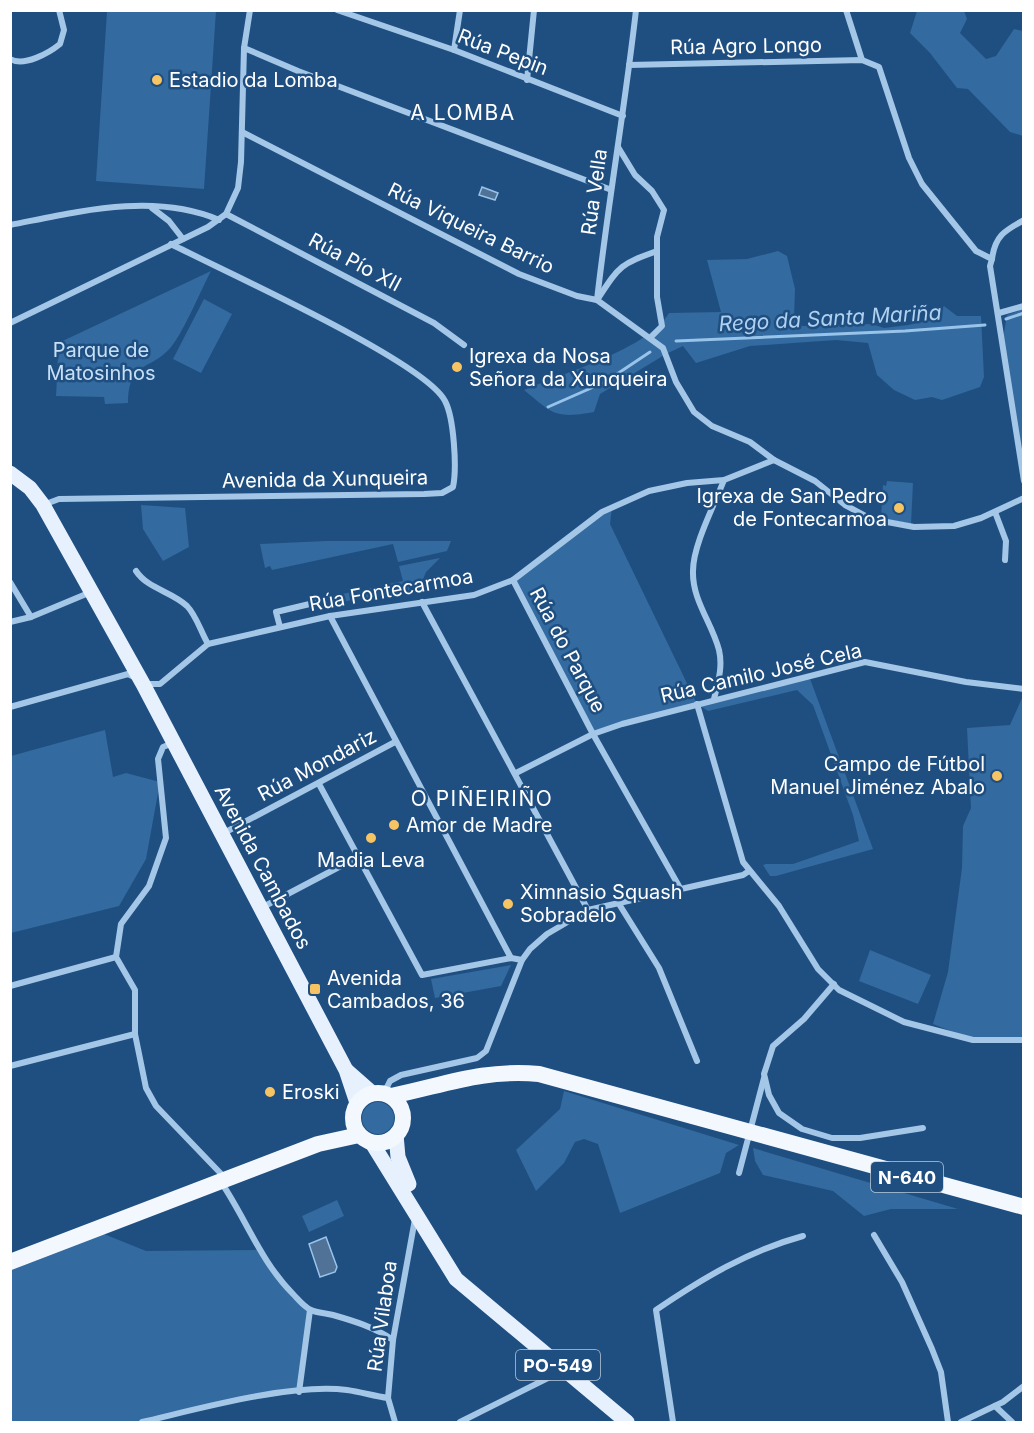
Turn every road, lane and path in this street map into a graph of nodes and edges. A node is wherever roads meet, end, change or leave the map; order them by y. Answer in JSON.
{"nodes":[{"id":1,"x":59,"y":10,"type":"edge"},
{"id":2,"x":250,"y":10,"type":"edge"},
{"id":3,"x":337,"y":10,"type":"edge"},
{"id":4,"x":460,"y":10,"type":"edge"},
{"id":5,"x":534,"y":10,"type":"edge"},
{"id":6,"x":636,"y":10,"type":"edge"},
{"id":7,"x":846,"y":10,"type":"edge"},
{"id":8,"x":244,"y":48,"type":"junction"},
{"id":9,"x":454,"y":50,"type":"junction"},
{"id":10,"x":10,"y":59,"type":"edge"},
{"id":11,"x":862,"y":60,"type":"junction"},
{"id":12,"x":629,"y":64,"type":"junction"},
{"id":13,"x":527,"y":80,"type":"junction"},
{"id":14,"x":623,"y":116,"type":"junction"},
{"id":15,"x":242,"y":132,"type":"junction"},
{"id":16,"x":618,"y":146,"type":"junction"},
{"id":17,"x":609,"y":189,"type":"junction"},
{"id":18,"x":152,"y":208,"type":"junction"},
{"id":19,"x":226,"y":214,"type":"junction"},
{"id":20,"x":219,"y":220,"type":"junction"},
{"id":21,"x":1023,"y":220,"type":"edge"},
{"id":22,"x":10,"y":225,"type":"edge"},
{"id":23,"x":183,"y":239,"type":"junction"},
{"id":24,"x":171,"y":244,"type":"junction"},
{"id":25,"x":657,"y":251,"type":"junction"},
{"id":26,"x":992,"y":259,"type":"junction"},
{"id":27,"x":597,"y":300,"type":"junction"},
{"id":28,"x":1023,"y":306,"type":"edge"},
{"id":29,"x":999,"y":313,"type":"junction"},
{"id":30,"x":10,"y":323,"type":"edge"},
{"id":31,"x":650,"y":338,"type":"junction"},
{"id":32,"x":464,"y":345,"type":"dead end"},
{"id":33,"x":774,"y":460,"type":"junction"},
{"id":34,"x":10,"y":474,"type":"edge"},
{"id":35,"x":724,"y":480,"type":"junction"},
{"id":36,"x":1023,"y":481,"type":"edge"},
{"id":37,"x":1023,"y":498,"type":"edge"},
{"id":38,"x":43,"y":505,"type":"junction"},
{"id":39,"x":995,"y":512,"type":"junction"},
{"id":40,"x":1005,"y":560,"type":"dead end"},
{"id":41,"x":136,"y":572,"type":"dead end"},
{"id":42,"x":513,"y":580,"type":"junction"},
{"id":43,"x":10,"y":582,"type":"edge"},
{"id":44,"x":92,"y":592,"type":"junction"},
{"id":45,"x":318,"y":602,"type":"dead end"},
{"id":46,"x":422,"y":602,"type":"junction"},
{"id":47,"x":330,"y":616,"type":"junction"},
{"id":48,"x":31,"y":617,"type":"junction"},
{"id":49,"x":10,"y":622,"type":"edge"},
{"id":50,"x":280,"y":627,"type":"junction"},
{"id":51,"x":208,"y":644,"type":"junction"},
{"id":52,"x":143,"y":684,"type":"junction"},
{"id":53,"x":1023,"y":689,"type":"edge"},
{"id":54,"x":714,"y":699,"type":"junction"},
{"id":55,"x":697,"y":704,"type":"junction"},
{"id":56,"x":10,"y":707,"type":"edge"},
{"id":57,"x":594,"y":734,"type":"junction"},
{"id":58,"x":395,"y":742,"type":"junction"},
{"id":59,"x":173,"y":743,"type":"junction"},
{"id":60,"x":516,"y":774,"type":"junction"},
{"id":61,"x":319,"y":784,"type":"junction"},
{"id":62,"x":222,"y":834,"type":"junction"},
{"id":63,"x":358,"y":858,"type":"junction"},
{"id":64,"x":749,"y":871,"type":"junction"},
{"id":65,"x":680,"y":888,"type":"junction"},
{"id":66,"x":619,"y":904,"type":"junction"},
{"id":67,"x":261,"y":908,"type":"junction"},
{"id":68,"x":588,"y":910,"type":"junction"},
{"id":69,"x":116,"y":957,"type":"junction"},
{"id":70,"x":511,"y":958,"type":"junction"},
{"id":71,"x":522,"y":960,"type":"junction"},
{"id":72,"x":834,"y":984,"type":"junction"},
{"id":73,"x":10,"y":986,"type":"edge"},
{"id":74,"x":135,"y":1034,"type":"junction"},
{"id":75,"x":1023,"y":1040,"type":"edge"},
{"id":76,"x":697,"y":1061,"type":"dead end"},
{"id":77,"x":10,"y":1066,"type":"edge"},
{"id":78,"x":346,"y":1070,"type":"junction"},
{"id":79,"x":764,"y":1074,"type":"junction"},
{"id":80,"x":456,"y":1080,"type":"junction"},
{"id":81,"x":382,"y":1094,"type":"junction"},
{"id":82,"x":355,"y":1110,"type":"junction"},
{"id":83,"x":403,"y":1117,"type":"junction"},
{"id":84,"x":923,"y":1128,"type":"dead end"},
{"id":85,"x":396,"y":1135,"type":"junction"},
{"id":86,"x":366,"y":1139,"type":"junction"},
{"id":87,"x":318,"y":1144,"type":"junction"},
{"id":88,"x":739,"y":1173,"type":"dead end"},
{"id":89,"x":223,"y":1180,"type":"junction"},
{"id":90,"x":1023,"y":1207,"type":"edge"},
{"id":91,"x":416,"y":1214,"type":"junction"},
{"id":92,"x":874,"y":1235,"type":"dead end"},
{"id":93,"x":803,"y":1236,"type":"dead end"},
{"id":94,"x":10,"y":1262,"type":"edge"},
{"id":95,"x":489,"y":1308,"type":"junction"},
{"id":96,"x":310,"y":1310,"type":"junction"},
{"id":97,"x":393,"y":1340,"type":"junction"},
{"id":98,"x":564,"y":1370,"type":"junction"},
{"id":99,"x":1023,"y":1386,"type":"edge"},
{"id":100,"x":299,"y":1392,"type":"junction"},
{"id":101,"x":388,"y":1398,"type":"junction"},
{"id":102,"x":995,"y":1406,"type":"junction"},
{"id":103,"x":141,"y":1422,"type":"edge"},
{"id":104,"x":394,"y":1422,"type":"edge"},
{"id":105,"x":460,"y":1422,"type":"edge"},
{"id":106,"x":627,"y":1422,"type":"edge"},
{"id":107,"x":673,"y":1422,"type":"edge"},
{"id":108,"x":948,"y":1422,"type":"edge"},
{"id":109,"x":962,"y":1422,"type":"edge"},
{"id":110,"x":1012,"y":1422,"type":"edge"}],
"edges":[{"from":1,"to":10,"type":"street"},
{"from":2,"to":8,"type":"street"},
{"from":3,"to":9,"type":"street","name":"Rúa Pepin"},
{"from":4,"to":9,"type":"street"},
{"from":5,"to":13,"type":"street"},
{"from":6,"to":12,"type":"street","name":"Rúa Vella"},
{"from":7,"to":11,"type":"street"},
{"from":8,"to":15,"type":"street"},
{"from":8,"to":17,"type":"street"},
{"from":9,"to":13,"type":"street","name":"Rúa Pepin"},
{"from":11,"to":12,"type":"street","name":"Rúa Agro Longo"},
{"from":11,"to":26,"type":"street"},
{"from":12,"to":14,"type":"street","name":"Rúa Vella"},
{"from":13,"to":14,"type":"street","name":"Rúa Pepin"},
{"from":14,"to":16,"type":"street","name":"Rúa Vella"},
{"from":15,"to":19,"type":"street"},
{"from":15,"to":27,"type":"street","name":"Rúa Viqueira Barrio"},
{"from":16,"to":17,"type":"street","name":"Rúa Vella"},
{"from":16,"to":25,"type":"street"},
{"from":17,"to":27,"type":"street","name":"Rúa Vella"},
{"from":18,"to":20,"type":"street"},
{"from":18,"to":22,"type":"street"},
{"from":18,"to":23,"type":"street"},
{"from":19,"to":20,"type":"street"},
{"from":19,"to":32,"type":"street","name":"Rúa Pío XII"},
{"from":20,"to":23,"type":"street"},
{"from":21,"to":26,"type":"street"},
{"from":23,"to":24,"type":"street"},
{"from":24,"to":30,"type":"street"},
{"from":24,"to":38,"type":"street","name":"Avenida da Xunqueira"},
{"from":25,"to":27,"type":"street"},
{"from":25,"to":31,"type":"street"},
{"from":26,"to":29,"type":"street"},
{"from":27,"to":31,"type":"street","name":"Rúa Viqueira Barrio"},
{"from":28,"to":29,"type":"street"},
{"from":29,"to":36,"type":"street"},
{"from":31,"to":33,"type":"street","name":"Rúa Viqueira Barrio"},
{"from":33,"to":35,"type":"street","name":"Rúa Fontecarmoa"},
{"from":33,"to":39,"type":"street"},
{"from":34,"to":38,"type":"main road","name":"Avenida Cambados"},
{"from":35,"to":42,"type":"street","name":"Rúa Fontecarmoa"},
{"from":35,"to":54,"type":"street"},
{"from":37,"to":39,"type":"street"},
{"from":38,"to":44,"type":"main road","name":"Avenida Cambados"},
{"from":39,"to":40,"type":"street"},
{"from":41,"to":51,"type":"street"},
{"from":42,"to":46,"type":"street","name":"Rúa Fontecarmoa"},
{"from":42,"to":57,"type":"street","name":"Rúa do Parque"},
{"from":43,"to":48,"type":"street"},
{"from":44,"to":48,"type":"street"},
{"from":44,"to":52,"type":"main road","name":"Avenida Cambados"},
{"from":45,"to":50,"type":"street"},
{"from":46,"to":47,"type":"street","name":"Rúa Fontecarmoa"},
{"from":46,"to":60,"type":"street"},
{"from":47,"to":50,"type":"street","name":"Rúa Fontecarmoa"},
{"from":47,"to":58,"type":"street"},
{"from":48,"to":49,"type":"street"},
{"from":50,"to":51,"type":"street","name":"Rúa Fontecarmoa"},
{"from":51,"to":52,"type":"street","name":"Rúa Fontecarmoa"},
{"from":52,"to":56,"type":"street"},
{"from":52,"to":59,"type":"main road","name":"Avenida Cambados"},
{"from":53,"to":54,"type":"street","name":"Rúa Camilo José Cela"},
{"from":54,"to":55,"type":"street","name":"Rúa Camilo José Cela"},
{"from":55,"to":57,"type":"street","name":"Rúa Camilo José Cela"},
{"from":55,"to":64,"type":"street"},
{"from":57,"to":60,"type":"street","name":"Rúa Camilo José Cela"},
{"from":57,"to":65,"type":"street","name":"Rúa do Parque"},
{"from":58,"to":61,"type":"street","name":"Rúa Mondariz"},
{"from":58,"to":70,"type":"street"},
{"from":59,"to":62,"type":"main road","name":"Avenida Cambados"},
{"from":59,"to":69,"type":"street"},
{"from":60,"to":68,"type":"street"},
{"from":61,"to":62,"type":"street","name":"Rúa Mondariz"},
{"from":61,"to":63,"type":"street"},
{"from":62,"to":67,"type":"main road","name":"Avenida Cambados"},
{"from":63,"to":67,"type":"street"},
{"from":63,"to":70,"type":"street"},
{"from":64,"to":65,"type":"street"},
{"from":64,"to":72,"type":"street"},
{"from":65,"to":66,"type":"street"},
{"from":66,"to":68,"type":"street"},
{"from":66,"to":76,"type":"street"},
{"from":67,"to":78,"type":"main road","name":"Avenida Cambados"},
{"from":68,"to":71,"type":"street"},
{"from":69,"to":73,"type":"street"},
{"from":69,"to":74,"type":"street"},
{"from":70,"to":71,"type":"street"},
{"from":71,"to":81,"type":"street"},
{"from":72,"to":75,"type":"street"},
{"from":72,"to":79,"type":"street"},
{"from":74,"to":77,"type":"street"},
{"from":74,"to":89,"type":"street"},
{"from":78,"to":81,"type":"main road","name":"Avenida Cambados"},
{"from":78,"to":82,"type":"main road","name":"Avenida Cambados"},
{"from":79,"to":84,"type":"street"},
{"from":79,"to":88,"type":"street"},
{"from":80,"to":81,"type":"highway","number":"N-640"},
{"from":80,"to":83,"type":"highway","number":"N-640"},
{"from":80,"to":90,"type":"highway","number":"N-640"},
{"from":81,"to":82,"type":"highway","number":"N-640"},
{"from":81,"to":83,"type":"highway"},
{"from":82,"to":86,"type":"highway"},
{"from":82,"to":87,"type":"highway"},
{"from":83,"to":85,"type":"highway","number":"N-640"},
{"from":85,"to":86,"type":"highway"},
{"from":85,"to":95,"type":"main road","number":"PO-549"},
{"from":86,"to":87,"type":"highway"},
{"from":86,"to":91,"type":"main road","number":"PO-549"},
{"from":87,"to":89,"type":"highway"},
{"from":89,"to":94,"type":"highway"},
{"from":89,"to":96,"type":"street"},
{"from":91,"to":95,"type":"main road","number":"PO-549"},
{"from":91,"to":97,"type":"street","name":"Rúa Vilaboa"},
{"from":92,"to":108,"type":"street"},
{"from":93,"to":107,"type":"street"},
{"from":95,"to":98,"type":"main road","number":"PO-549"},
{"from":96,"to":97,"type":"street"},
{"from":96,"to":100,"type":"street"},
{"from":97,"to":101,"type":"street","name":"Rúa Vilaboa"},
{"from":98,"to":105,"type":"street"},
{"from":98,"to":106,"type":"main road","number":"PO-549"},
{"from":99,"to":102,"type":"street"},
{"from":100,"to":101,"type":"street"},
{"from":100,"to":103,"type":"street"},
{"from":101,"to":104,"type":"street","name":"Rúa Vilaboa"},
{"from":102,"to":109,"type":"street"},
{"from":102,"to":110,"type":"street"}]}
